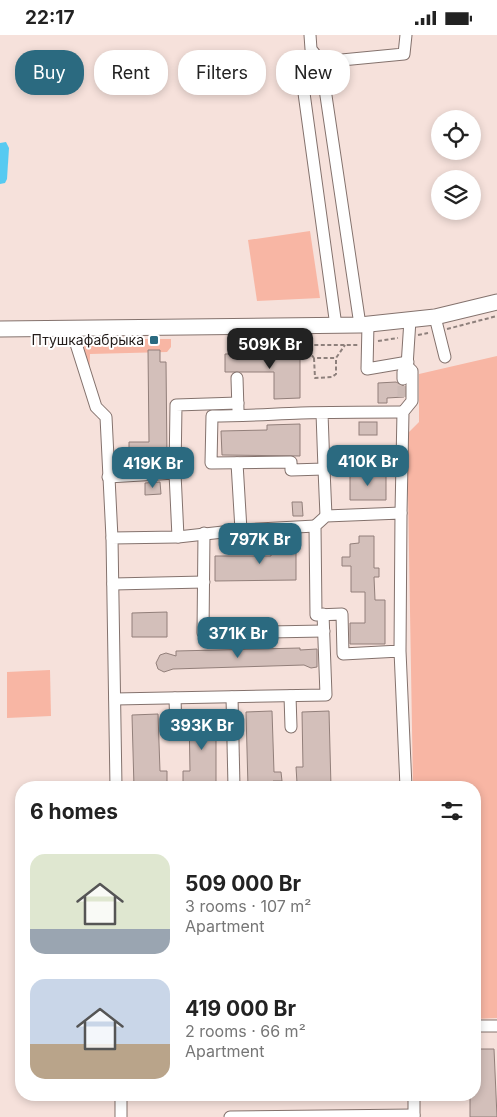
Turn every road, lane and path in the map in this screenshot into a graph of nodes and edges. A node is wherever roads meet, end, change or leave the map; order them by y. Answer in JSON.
{"nodes":[{"id":1,"x":310,"y":35,"type":"edge"},
{"id":2,"x":406,"y":35,"type":"edge"},
{"id":3,"x":312,"y":50,"type":"edge"},
{"id":4,"x":350,"y":59,"type":"edge"},
{"id":5,"x":304,"y":95,"type":"edge"},
{"id":6,"x":326,"y":95,"type":"edge"},
{"id":7,"x":497,"y":302,"type":"edge"},
{"id":8,"x":436,"y":317,"type":"junction"},
{"id":9,"x":410,"y":320,"type":"junction"},
{"id":10,"x":364,"y":325,"type":"junction"},
{"id":11,"x":336,"y":326,"type":"junction"},
{"id":12,"x":71,"y":328,"type":"junction"},
{"id":13,"x":0,"y":329,"type":"edge"},
{"id":14,"x":304,"y":345,"type":"junction"},
{"id":15,"x":345,"y":345,"type":"junction"},
{"id":16,"x":360,"y":345,"type":"dead end"},
{"id":17,"x":230,"y":349,"type":"dead end"},
{"id":18,"x":445,"y":357,"type":"dead end"},
{"id":19,"x":314,"y":358,"type":"junction"},
{"id":20,"x":336,"y":358,"type":"junction"},
{"id":21,"x":408,"y":364,"type":"junction"},
{"id":22,"x":237,"y":378,"type":"dead end"},
{"id":23,"x":403,"y":379,"type":"tunnel mouth"},
{"id":24,"x":238,"y":403,"type":"junction"},
{"id":25,"x":404,"y":405,"type":"junction"},
{"id":26,"x":322,"y":413,"type":"junction"},
{"id":27,"x":238,"y":416,"type":"junction"},
{"id":28,"x":237,"y":463,"type":"junction"},
{"id":29,"x":324,"y":469,"type":"junction"},
{"id":30,"x":175,"y":473,"type":"junction"},
{"id":31,"x":108,"y":477,"type":"junction"},
{"id":32,"x":401,"y":513,"type":"junction"},
{"id":33,"x":326,"y":516,"type":"junction"},
{"id":34,"x":315,"y":526,"type":"junction"},
{"id":35,"x":241,"y":530,"type":"junction"},
{"id":36,"x":204,"y":533,"type":"junction"},
{"id":37,"x":178,"y":537,"type":"junction"},
{"id":38,"x":112,"y":538,"type":"junction"},
{"id":39,"x":204,"y":582,"type":"junction"},
{"id":40,"x":113,"y":584,"type":"junction"},
{"id":41,"x":323,"y":614,"type":"junction"},
{"id":42,"x":324,"y":631,"type":"junction"},
{"id":43,"x":400,"y":651,"type":"junction"},
{"id":44,"x":290,"y":696,"type":"junction"},
{"id":45,"x":232,"y":697,"type":"junction"},
{"id":46,"x":175,"y":698,"type":"junction"},
{"id":47,"x":115,"y":699,"type":"junction"},
{"id":48,"x":291,"y":727,"type":"dead end"},
{"id":49,"x":176,"y":732,"type":"dead end"},
{"id":50,"x":116,"y":781,"type":"edge"},
{"id":51,"x":234,"y":781,"type":"edge"},
{"id":52,"x":406,"y":781,"type":"edge"},
{"id":53,"x":481,"y":1026,"type":"edge"},
{"id":54,"x":497,"y":1026,"type":"edge"},
{"id":55,"x":120,"y":1101,"type":"edge"},
{"id":56,"x":414,"y":1101,"type":"edge"},
{"id":57,"x":354,"y":1116,"type":"edge"},
{"id":58,"x":414,"y":1116,"type":"edge"},
{"id":59,"x":121,"y":1117,"type":"edge"},
{"id":60,"x":230,"y":1117,"type":"edge"},
{"id":61,"x":241,"y":1117,"type":"edge"}],
"edges":[{"from":1,"to":3,"type":"street"},
{"from":2,"to":4,"type":"street"},
{"from":5,"to":11,"type":"street"},
{"from":6,"to":10,"type":"street"},
{"from":7,"to":8,"type":"main road"},
{"from":8,"to":9,"type":"main road"},
{"from":8,"to":18,"type":"street"},
{"from":9,"to":10,"type":"main road"},
{"from":9,"to":21,"type":"street"},
{"from":10,"to":11,"type":"main road"},
{"from":10,"to":21,"type":"street"},
{"from":11,"to":12,"type":"main road"},
{"from":12,"to":13,"type":"main road"},
{"from":12,"to":31,"type":"street"},
{"from":14,"to":15,"type":"path"},
{"from":14,"to":17,"type":"path"},
{"from":14,"to":19,"type":"path"},
{"from":15,"to":16,"type":"path"},
{"from":15,"to":20,"type":"path"},
{"from":19,"to":20,"type":"path"},
{"from":19,"to":20,"type":"path"},
{"from":21,"to":23,"type":"street"},
{"from":21,"to":25,"type":"street"},
{"from":22,"to":24,"type":"street"},
{"from":24,"to":27,"type":"street"},
{"from":24,"to":30,"type":"street"},
{"from":25,"to":26,"type":"street"},
{"from":25,"to":32,"type":"street"},
{"from":26,"to":27,"type":"street"},
{"from":26,"to":29,"type":"street"},
{"from":27,"to":28,"type":"street"},
{"from":28,"to":29,"type":"street"},
{"from":28,"to":35,"type":"street"},
{"from":29,"to":33,"type":"street"},
{"from":30,"to":31,"type":"street"},
{"from":30,"to":37,"type":"street"},
{"from":31,"to":38,"type":"street"},
{"from":32,"to":33,"type":"street"},
{"from":32,"to":43,"type":"street"},
{"from":33,"to":34,"type":"street"},
{"from":34,"to":35,"type":"street"},
{"from":34,"to":41,"type":"street"},
{"from":35,"to":36,"type":"street"},
{"from":36,"to":37,"type":"street"},
{"from":36,"to":39,"type":"street"},
{"from":37,"to":38,"type":"street"},
{"from":38,"to":40,"type":"street"},
{"from":39,"to":40,"type":"street"},
{"from":39,"to":42,"type":"street"},
{"from":40,"to":47,"type":"street"},
{"from":41,"to":42,"type":"street"},
{"from":41,"to":43,"type":"street"},
{"from":42,"to":44,"type":"street"},
{"from":43,"to":52,"type":"street"},
{"from":44,"to":45,"type":"street"},
{"from":44,"to":48,"type":"street"},
{"from":45,"to":46,"type":"street"},
{"from":45,"to":51,"type":"street"},
{"from":46,"to":47,"type":"street"},
{"from":46,"to":49,"type":"street"},
{"from":47,"to":50,"type":"street"},
{"from":53,"to":54,"type":"street"},
{"from":55,"to":59,"type":"street"},
{"from":56,"to":58,"type":"street"},
{"from":57,"to":58,"type":"street"},
{"from":57,"to":61,"type":"street"},
{"from":60,"to":61,"type":"street"}]}
